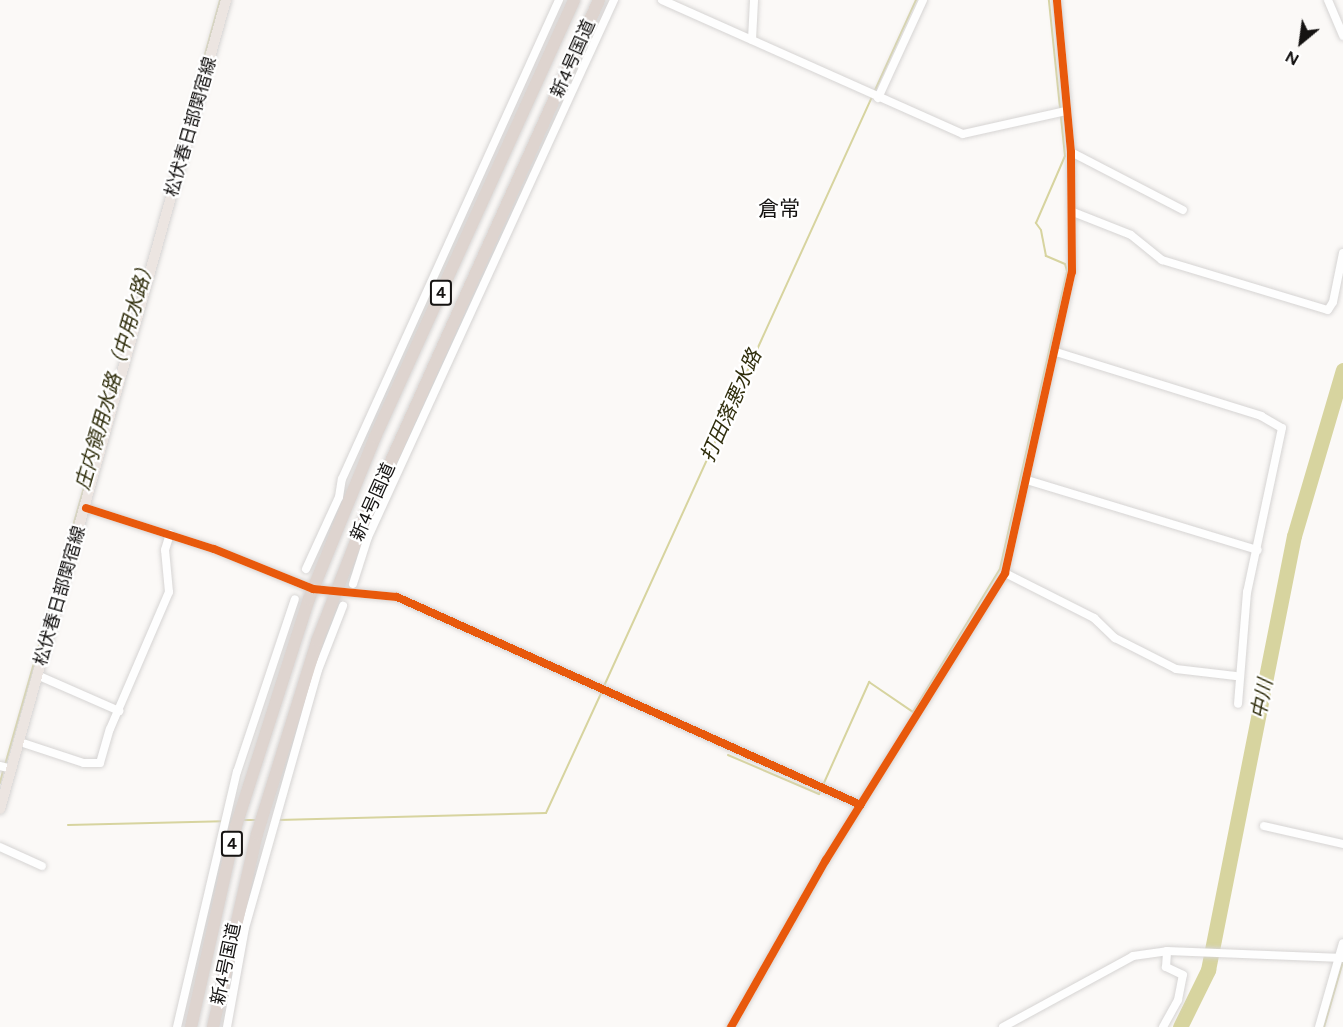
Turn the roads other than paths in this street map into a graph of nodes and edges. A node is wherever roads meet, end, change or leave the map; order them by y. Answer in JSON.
{"nodes":[{"id":1,"x":226,"y":0,"type":"edge"},
{"id":2,"x":560,"y":0,"type":"edge"},
{"id":3,"x":574,"y":0,"type":"edge"},
{"id":4,"x":599,"y":0,"type":"edge"},
{"id":5,"x":614,"y":0,"type":"edge"},
{"id":6,"x":662,"y":0,"type":"edge"},
{"id":7,"x":754,"y":0,"type":"edge"},
{"id":8,"x":923,"y":0,"type":"edge"},
{"id":9,"x":1057,"y":0,"type":"edge"},
{"id":10,"x":1328,"y":0,"type":"edge"},
{"id":11,"x":1343,"y":36,"type":"edge"},
{"id":12,"x":752,"y":40,"type":"junction"},
{"id":13,"x":878,"y":98,"type":"junction"},
{"id":14,"x":1066,"y":111,"type":"junction"},
{"id":15,"x":1071,"y":152,"type":"junction"},
{"id":16,"x":1183,"y":210,"type":"dead end"},
{"id":17,"x":1073,"y":212,"type":"junction"},
{"id":18,"x":1343,"y":253,"type":"edge"},
{"id":19,"x":1056,"y":352,"type":"junction"},
{"id":20,"x":1027,"y":480,"type":"junction"},
{"id":21,"x":86,"y":508,"type":"junction"},
{"id":22,"x":338,"y":513,"type":"junction"},
{"id":23,"x":368,"y":524,"type":"junction"},
{"id":24,"x":170,"y":534,"type":"junction"},
{"id":25,"x":1258,"y":550,"type":"junction"},
{"id":26,"x":306,"y":569,"type":"dead end"},
{"id":27,"x":1005,"y":573,"type":"junction"},
{"id":28,"x":353,"y":584,"type":"dead end"},
{"id":29,"x":313,"y":589,"type":"junction"},
{"id":30,"x":335,"y":593,"type":"junction"},
{"id":31,"x":295,"y":598,"type":"dead end"},
{"id":32,"x":343,"y":606,"type":"dead end"},
{"id":33,"x":281,"y":663,"type":"junction"},
{"id":34,"x":313,"y":669,"type":"junction"},
{"id":35,"x":37,"y":675,"type":"junction"},
{"id":36,"x":1236,"y":676,"type":"dead end"},
{"id":37,"x":1238,"y":704,"type":"dead end"},
{"id":38,"x":119,"y":711,"type":"junction"},
{"id":39,"x":20,"y":742,"type":"junction"},
{"id":40,"x":0,"y":766,"type":"edge"},
{"id":41,"x":12,"y":769,"type":"junction"},
{"id":42,"x":861,"y":805,"type":"junction"},
{"id":43,"x":0,"y":810,"type":"edge"},
{"id":44,"x":1264,"y":826,"type":"dead end"},
{"id":45,"x":1343,"y":844,"type":"edge"},
{"id":46,"x":0,"y":847,"type":"edge"},
{"id":47,"x":42,"y":866,"type":"dead end"},
{"id":48,"x":205,"y":934,"type":"junction"},
{"id":49,"x":237,"y":938,"type":"junction"},
{"id":50,"x":1343,"y":943,"type":"edge"},
{"id":51,"x":1169,"y":952,"type":"junction"},
{"id":52,"x":1341,"y":958,"type":"edge"},
{"id":53,"x":177,"y":1027,"type":"edge"},
{"id":54,"x":191,"y":1027,"type":"edge"},
{"id":55,"x":213,"y":1027,"type":"edge"},
{"id":56,"x":227,"y":1027,"type":"edge"},
{"id":57,"x":731,"y":1027,"type":"edge"},
{"id":58,"x":1004,"y":1027,"type":"edge"},
{"id":59,"x":1164,"y":1027,"type":"edge"},
{"id":60,"x":1319,"y":1027,"type":"edge"}],
"edges":[{"from":1,"to":21,"type":"main road","name":"松伏春日部関宿線"},
{"from":2,"to":22,"type":"street"},
{"from":3,"to":22,"type":"highway","name":"新4号国道","number":"4"},
{"from":4,"to":23,"type":"highway","name":"新4号国道","number":"4"},
{"from":5,"to":23,"type":"street"},
{"from":6,"to":12,"type":"street"},
{"from":7,"to":12,"type":"street"},
{"from":8,"to":13,"type":"street"},
{"from":9,"to":14,"type":"street"},
{"from":10,"to":11,"type":"street"},
{"from":12,"to":13,"type":"street"},
{"from":13,"to":14,"type":"street"},
{"from":14,"to":15,"type":"street"},
{"from":15,"to":16,"type":"street"},
{"from":15,"to":17,"type":"street"},
{"from":17,"to":18,"type":"street"},
{"from":17,"to":19,"type":"street"},
{"from":19,"to":20,"type":"street"},
{"from":19,"to":25,"type":"street"},
{"from":20,"to":25,"type":"street"},
{"from":20,"to":27,"type":"street"},
{"from":21,"to":24,"type":"street"},
{"from":21,"to":35,"type":"main road","name":"松伏春日部関宿線"},
{"from":22,"to":26,"type":"street"},
{"from":22,"to":29,"type":"highway","name":"新4号国道","number":"4"},
{"from":23,"to":28,"type":"street"},
{"from":23,"to":30,"type":"highway","name":"新4号国道","number":"4"},
{"from":24,"to":29,"type":"street"},
{"from":24,"to":38,"type":"street"},
{"from":25,"to":37,"type":"street"},
{"from":27,"to":36,"type":"street"},
{"from":27,"to":42,"type":"street"},
{"from":29,"to":30,"type":"street"},
{"from":29,"to":33,"type":"highway","name":"新4号国道","number":"4"},
{"from":30,"to":34,"type":"highway","name":"新4号国道","number":"4"},
{"from":30,"to":42,"type":"street"},
{"from":31,"to":33,"type":"street"},
{"from":32,"to":34,"type":"street"},
{"from":33,"to":48,"type":"highway","name":"新4号国道","number":"4"},
{"from":34,"to":49,"type":"highway","name":"新4号国道","number":"4"},
{"from":35,"to":38,"type":"street"},
{"from":35,"to":39,"type":"main road","name":"松伏春日部関宿線"},
{"from":38,"to":39,"type":"street"},
{"from":39,"to":41,"type":"main road","name":"松伏春日部関宿線"},
{"from":40,"to":41,"type":"street"},
{"from":41,"to":43,"type":"main road","name":"松伏春日部関宿線"},
{"from":42,"to":57,"type":"street"},
{"from":44,"to":45,"type":"street"},
{"from":46,"to":47,"type":"street"},
{"from":48,"to":53,"type":"street"},
{"from":48,"to":54,"type":"highway","name":"新4号国道","number":"4"},
{"from":49,"to":55,"type":"highway","name":"新4号国道","number":"4"},
{"from":49,"to":56,"type":"street"},
{"from":50,"to":52,"type":"street"},
{"from":51,"to":52,"type":"street"},
{"from":51,"to":58,"type":"street"},
{"from":51,"to":59,"type":"street"},
{"from":52,"to":60,"type":"street"}]}
